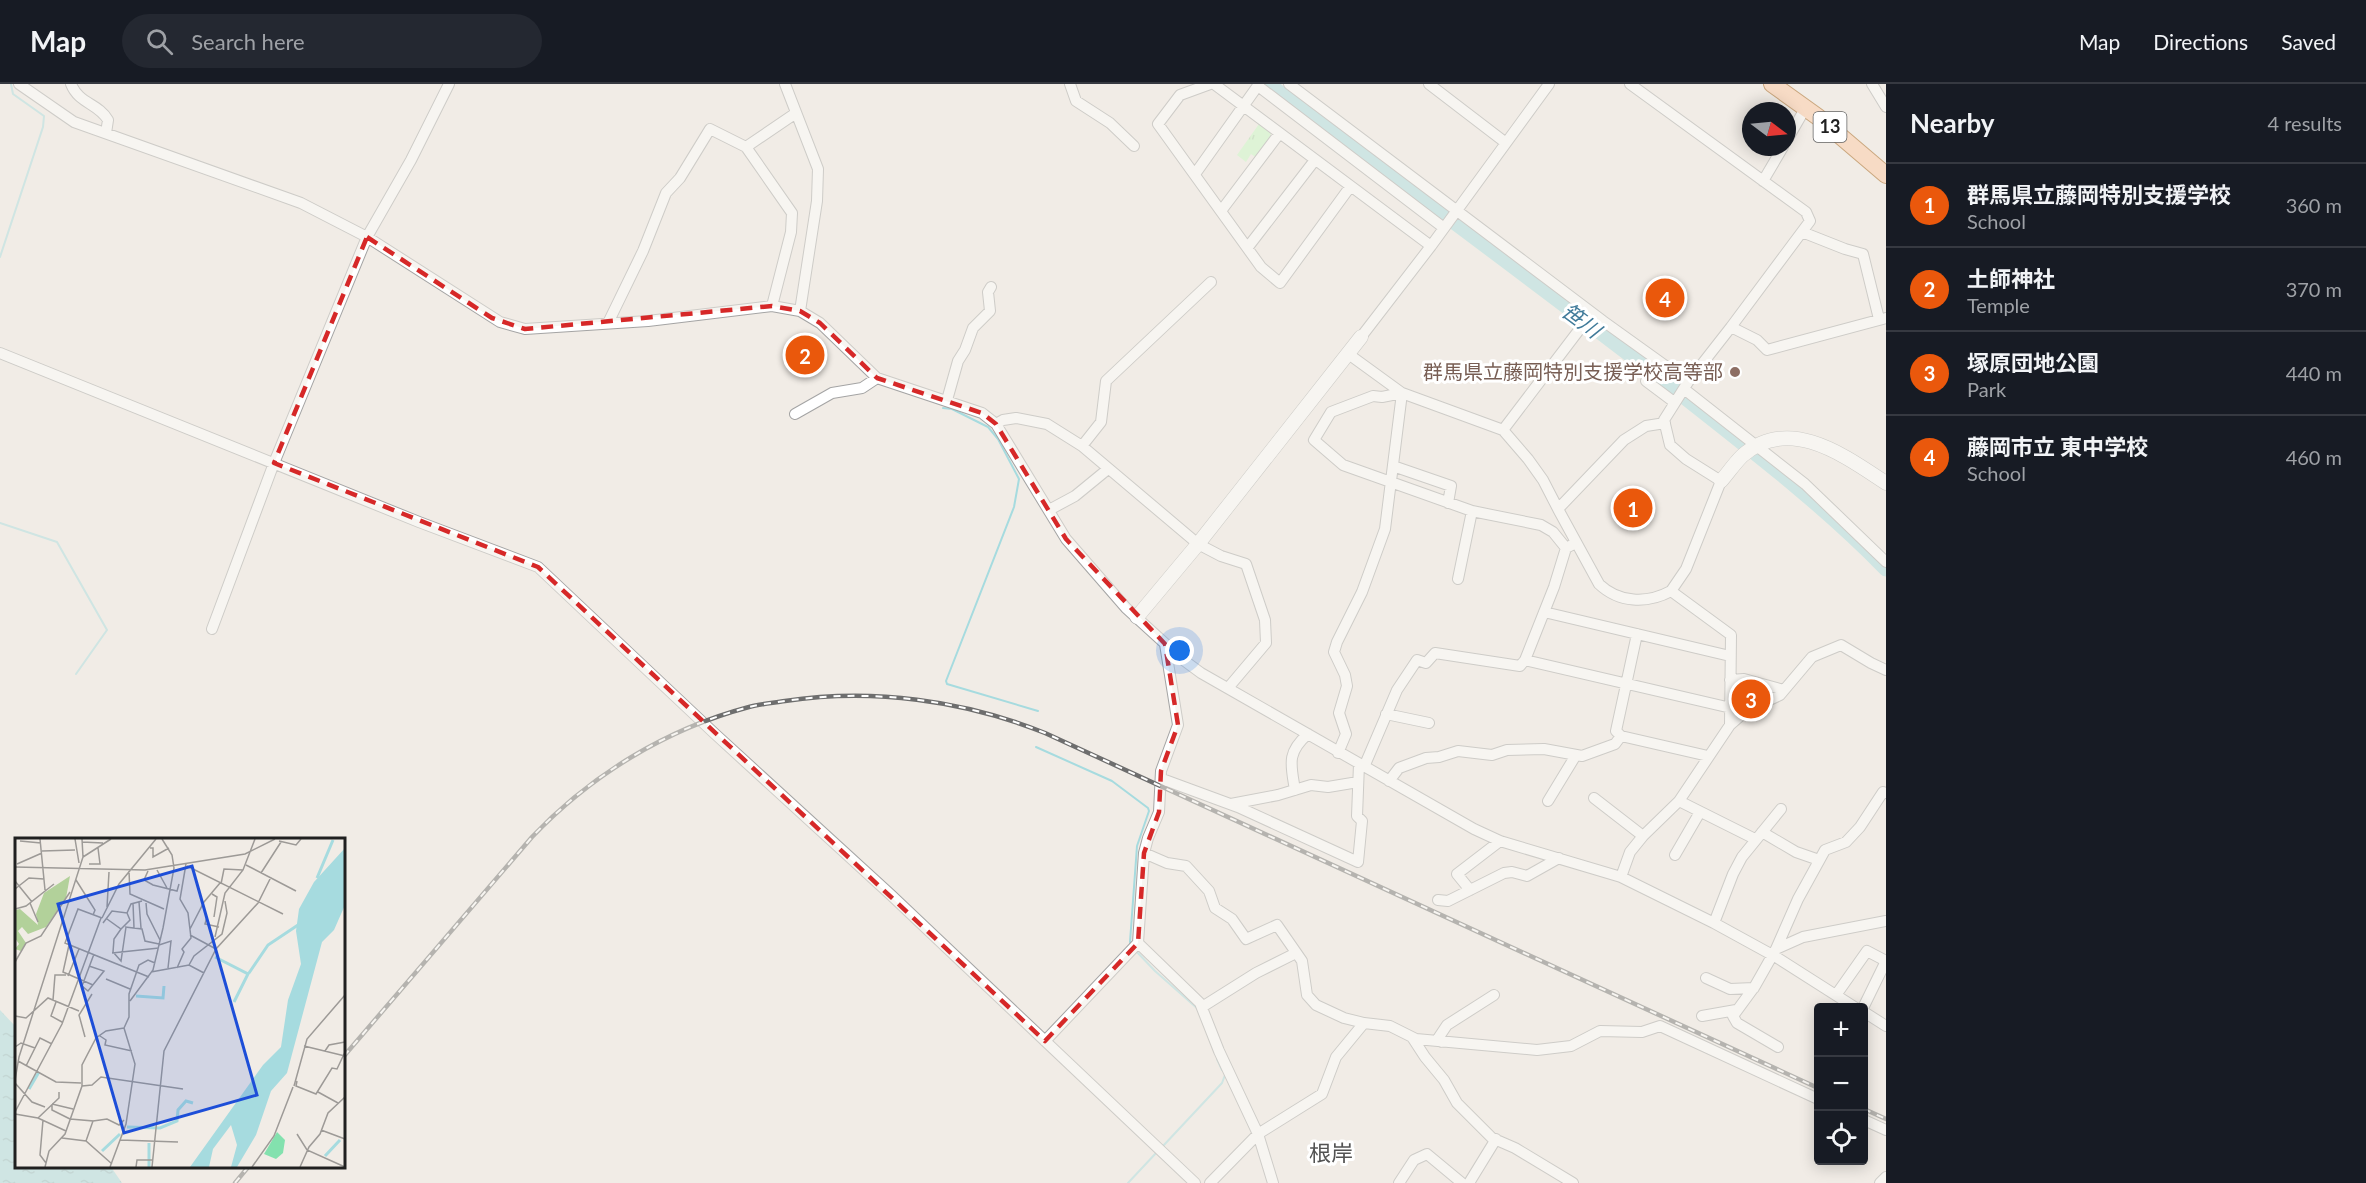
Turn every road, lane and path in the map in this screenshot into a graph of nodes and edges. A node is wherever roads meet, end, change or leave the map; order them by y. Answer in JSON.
{"nodes":[{"id":1,"x":19,"y":84,"type":"edge"},
{"id":2,"x":71,"y":84,"type":"edge"},
{"id":3,"x":449,"y":84,"type":"edge"},
{"id":4,"x":785,"y":84,"type":"edge"},
{"id":5,"x":1070,"y":84,"type":"edge"},
{"id":6,"x":1212,"y":84,"type":"edge"},
{"id":7,"x":1289,"y":84,"type":"edge"},
{"id":8,"x":1549,"y":84,"type":"edge"},
{"id":9,"x":1630,"y":84,"type":"edge"},
{"id":10,"x":1772,"y":84,"type":"edge"},
{"id":11,"x":1872,"y":84,"type":"edge"},
{"id":12,"x":1259,"y":85,"type":"edge"},
{"id":13,"x":1434,"y":85,"type":"edge"},
{"id":14,"x":1244,"y":107,"type":"junction"},
{"id":15,"x":1806,"y":107,"type":"junction"},
{"id":16,"x":1886,"y":107,"type":"edge"},
{"id":17,"x":796,"y":113,"type":"junction"},
{"id":18,"x":1796,"y":124,"type":"edge"},
{"id":19,"x":106,"y":133,"type":"junction"},
{"id":20,"x":1279,"y":134,"type":"junction"},
{"id":21,"x":1506,"y":143,"type":"junction"},
{"id":22,"x":1134,"y":146,"type":"dead end"},
{"id":23,"x":746,"y":147,"type":"junction"},
{"id":24,"x":1778,"y":156,"type":"edge"},
{"id":25,"x":1315,"y":160,"type":"junction"},
{"id":26,"x":1195,"y":174,"type":"junction"},
{"id":27,"x":1886,"y":175,"type":"edge"},
{"id":28,"x":1763,"y":181,"type":"junction"},
{"id":29,"x":1350,"y":187,"type":"junction"},
{"id":30,"x":1221,"y":211,"type":"junction"},
{"id":31,"x":1450,"y":220,"type":"junction"},
{"id":32,"x":1802,"y":232,"type":"junction"},
{"id":33,"x":367,"y":237,"type":"junction"},
{"id":34,"x":1431,"y":246,"type":"junction"},
{"id":35,"x":1248,"y":248,"type":"junction"},
{"id":36,"x":1211,"y":282,"type":"dead end"},
{"id":37,"x":992,"y":287,"type":"dead end"},
{"id":38,"x":772,"y":306,"type":"junction"},
{"id":39,"x":800,"y":311,"type":"junction"},
{"id":40,"x":1883,"y":319,"type":"edge"},
{"id":41,"x":608,"y":322,"type":"junction"},
{"id":42,"x":1731,"y":327,"type":"junction"},
{"id":43,"x":1580,"y":330,"type":"dead end"},
{"id":44,"x":1360,"y":337,"type":"joint"},
{"id":45,"x":0,"y":353,"type":"edge"},
{"id":46,"x":1347,"y":353,"type":"junction"},
{"id":47,"x":877,"y":378,"type":"junction"},
{"id":48,"x":1646,"y":381,"type":"dead end"},
{"id":49,"x":1686,"y":385,"type":"junction"},
{"id":50,"x":1402,"y":393,"type":"junction"},
{"id":51,"x":947,"y":400,"type":"junction"},
{"id":52,"x":1674,"y":402,"type":"junction"},
{"id":53,"x":795,"y":414,"type":"dead end"},
{"id":54,"x":996,"y":423,"type":"junction"},
{"id":55,"x":1665,"y":423,"type":"junction"},
{"id":56,"x":1503,"y":430,"type":"junction"},
{"id":57,"x":1082,"y":446,"type":"junction"},
{"id":58,"x":1755,"y":448,"type":"junction"},
{"id":59,"x":274,"y":463,"type":"junction"},
{"id":60,"x":1393,"y":466,"type":"junction"},
{"id":61,"x":1108,"y":469,"type":"junction"},
{"id":62,"x":1721,"y":481,"type":"junction"},
{"id":63,"x":1390,"y":482,"type":"junction"},
{"id":64,"x":1886,"y":483,"type":"edge"},
{"id":65,"x":1448,"y":503,"type":"junction"},
{"id":66,"x":1558,"y":509,"type":"junction"},
{"id":67,"x":1049,"y":510,"type":"junction"},
{"id":68,"x":1472,"y":511,"type":"junction"},
{"id":69,"x":1198,"y":543,"type":"junction"},
{"id":70,"x":1571,"y":545,"type":"junction"},
{"id":71,"x":1886,"y":562,"type":"edge"},
{"id":72,"x":1458,"y":579,"type":"dead end"},
{"id":73,"x":1671,"y":591,"type":"junction"},
{"id":74,"x":1544,"y":612,"type":"junction"},
{"id":75,"x":1137,"y":617,"type":"junction"},
{"id":76,"x":212,"y":629,"type":"dead end"},
{"id":77,"x":1636,"y":634,"type":"junction"},
{"id":78,"x":1165,"y":644,"type":"junction"},
{"id":79,"x":1730,"y":656,"type":"junction"},
{"id":80,"x":1525,"y":660,"type":"junction"},
{"id":81,"x":1886,"y":670,"type":"edge"},
{"id":82,"x":1730,"y":680,"type":"junction"},
{"id":83,"x":1626,"y":683,"type":"junction"},
{"id":84,"x":1228,"y":688,"type":"junction"},
{"id":85,"x":1784,"y":690,"type":"junction"},
{"id":86,"x":1731,"y":708,"type":"junction"},
{"id":87,"x":1386,"y":714,"type":"junction"},
{"id":88,"x":1429,"y":723,"type":"dead end"},
{"id":89,"x":1730,"y":725,"type":"junction"},
{"id":90,"x":1308,"y":734,"type":"junction"},
{"id":91,"x":1621,"y":736,"type":"junction"},
{"id":92,"x":1338,"y":753,"type":"junction"},
{"id":93,"x":1576,"y":755,"type":"junction"},
{"id":94,"x":1708,"y":756,"type":"junction"},
{"id":95,"x":1362,"y":766,"type":"junction"},
{"id":96,"x":1162,"y":779,"type":"junction"},
{"id":97,"x":1389,"y":781,"type":"junction"},
{"id":98,"x":1358,"y":782,"type":"junction"},
{"id":99,"x":1296,"y":790,"type":"junction"},
{"id":100,"x":1886,"y":793,"type":"edge"},
{"id":101,"x":1594,"y":798,"type":"dead end"},
{"id":102,"x":1548,"y":801,"type":"dead end"},
{"id":103,"x":1680,"y":801,"type":"junction"},
{"id":104,"x":1231,"y":804,"type":"junction"},
{"id":105,"x":1781,"y":809,"type":"dead end"},
{"id":106,"x":1700,"y":812,"type":"junction"},
{"id":107,"x":1759,"y":835,"type":"junction"},
{"id":108,"x":1643,"y":836,"type":"junction"},
{"id":109,"x":1500,"y":841,"type":"junction"},
{"id":110,"x":1144,"y":853,"type":"junction"},
{"id":111,"x":1675,"y":855,"type":"dead end"},
{"id":112,"x":1559,"y":858,"type":"junction"},
{"id":113,"x":1819,"y":860,"type":"junction"},
{"id":114,"x":1621,"y":877,"type":"junction"},
{"id":115,"x":1470,"y":890,"type":"junction"},
{"id":116,"x":1438,"y":900,"type":"dead end"},
{"id":117,"x":1886,"y":921,"type":"edge"},
{"id":118,"x":1714,"y":923,"type":"junction"},
{"id":119,"x":1138,"y":943,"type":"junction"},
{"id":120,"x":1774,"y":951,"type":"junction"},
{"id":121,"x":1296,"y":953,"type":"junction"},
{"id":122,"x":1706,"y":978,"type":"dead end"},
{"id":123,"x":1754,"y":988,"type":"junction"},
{"id":124,"x":1494,"y":994,"type":"dead end"},
{"id":125,"x":1836,"y":995,"type":"junction"},
{"id":126,"x":1848,"y":1003,"type":"edge"},
{"id":127,"x":1865,"y":1003,"type":"edge"},
{"id":128,"x":1202,"y":1007,"type":"junction"},
{"id":129,"x":1736,"y":1010,"type":"junction"},
{"id":130,"x":1868,"y":1015,"type":"edge"},
{"id":131,"x":1702,"y":1016,"type":"dead end"},
{"id":132,"x":1364,"y":1023,"type":"junction"},
{"id":133,"x":1886,"y":1026,"type":"edge"},
{"id":134,"x":1412,"y":1037,"type":"junction"},
{"id":135,"x":1045,"y":1041,"type":"junction"},
{"id":136,"x":1441,"y":1042,"type":"junction"},
{"id":137,"x":1778,"y":1047,"type":"dead end"},
{"id":138,"x":1814,"y":1097,"type":"edge"},
{"id":139,"x":1868,"y":1122,"type":"edge"},
{"id":140,"x":1886,"y":1130,"type":"edge"},
{"id":141,"x":1258,"y":1134,"type":"junction"},
{"id":142,"x":1496,"y":1139,"type":"junction"},
{"id":143,"x":1886,"y":1177,"type":"edge"},
{"id":144,"x":1195,"y":1183,"type":"edge"},
{"id":145,"x":1210,"y":1183,"type":"edge"},
{"id":146,"x":1273,"y":1183,"type":"edge"},
{"id":147,"x":1399,"y":1183,"type":"edge"},
{"id":148,"x":1462,"y":1183,"type":"edge"},
{"id":149,"x":1469,"y":1183,"type":"edge"},
{"id":150,"x":1573,"y":1183,"type":"edge"},
{"id":151,"x":1880,"y":1183,"type":"edge"}],
"edges":[{"from":1,"to":19,"type":"street"},
{"from":2,"to":19,"type":"street"},
{"from":3,"to":33,"type":"street"},
{"from":4,"to":17,"type":"street"},
{"from":5,"to":22,"type":"street"},
{"from":6,"to":14,"type":"street"},
{"from":6,"to":26,"type":"street"},
{"from":7,"to":31,"type":"street"},
{"from":8,"to":21,"type":"street"},
{"from":9,"to":28,"type":"street"},
{"from":10,"to":15,"type":"main road","number":"13"},
{"from":11,"to":16,"type":"street"},
{"from":12,"to":14,"type":"street"},
{"from":12,"to":31,"type":"street"},
{"from":13,"to":21,"type":"street"},
{"from":14,"to":20,"type":"street"},
{"from":14,"to":26,"type":"street"},
{"from":15,"to":18,"type":"street"},
{"from":15,"to":27,"type":"main road","number":"13"},
{"from":17,"to":23,"type":"street"},
{"from":17,"to":39,"type":"street"},
{"from":19,"to":33,"type":"street"},
{"from":20,"to":25,"type":"street"},
{"from":20,"to":30,"type":"street"},
{"from":21,"to":31,"type":"street"},
{"from":23,"to":38,"type":"street"},
{"from":23,"to":41,"type":"street"},
{"from":24,"to":28,"type":"street"},
{"from":25,"to":29,"type":"street"},
{"from":25,"to":35,"type":"street"},
{"from":26,"to":30,"type":"street"},
{"from":28,"to":32,"type":"street"},
{"from":29,"to":34,"type":"street"},
{"from":29,"to":35,"type":"street"},
{"from":30,"to":35,"type":"street"},
{"from":31,"to":34,"type":"street"},
{"from":31,"to":49,"type":"street"},
{"from":32,"to":40,"type":"street"},
{"from":32,"to":42,"type":"street"},
{"from":33,"to":41,"type":"street"},
{"from":33,"to":59,"type":"street"},
{"from":34,"to":44,"type":"street"},
{"from":36,"to":57,"type":"street"},
{"from":37,"to":51,"type":"street"},
{"from":38,"to":39,"type":"street"},
{"from":38,"to":41,"type":"street"},
{"from":39,"to":47,"type":"street"},
{"from":40,"to":42,"type":"street"},
{"from":42,"to":49,"type":"street"},
{"from":43,"to":56,"type":"street"},
{"from":44,"to":46,"type":"street"},
{"from":45,"to":59,"type":"street"},
{"from":46,"to":50,"type":"street"},
{"from":46,"to":69,"type":"street"},
{"from":47,"to":51,"type":"street"},
{"from":47,"to":53,"type":"street"},
{"from":48,"to":52,"type":"street"},
{"from":49,"to":52,"type":"street"},
{"from":49,"to":58,"type":"street"},
{"from":50,"to":56,"type":"street"},
{"from":50,"to":60,"type":"street"},
{"from":50,"to":63,"type":"street"},
{"from":51,"to":54,"type":"street"},
{"from":52,"to":55,"type":"street"},
{"from":54,"to":57,"type":"street"},
{"from":54,"to":67,"type":"street"},
{"from":55,"to":62,"type":"street"},
{"from":55,"to":66,"type":"street"},
{"from":56,"to":66,"type":"street"},
{"from":57,"to":61,"type":"street"},
{"from":58,"to":62,"type":"street"},
{"from":58,"to":64,"type":"street"},
{"from":58,"to":71,"type":"street"},
{"from":59,"to":76,"type":"street"},
{"from":59,"to":135,"type":"street"},
{"from":60,"to":63,"type":"street"},
{"from":60,"to":65,"type":"street"},
{"from":61,"to":67,"type":"street"},
{"from":61,"to":69,"type":"street"},
{"from":62,"to":73,"type":"street"},
{"from":63,"to":65,"type":"street"},
{"from":63,"to":92,"type":"street"},
{"from":65,"to":68,"type":"street"},
{"from":66,"to":70,"type":"street"},
{"from":67,"to":75,"type":"street"},
{"from":68,"to":70,"type":"street"},
{"from":68,"to":72,"type":"street"},
{"from":69,"to":75,"type":"street"},
{"from":69,"to":84,"type":"street"},
{"from":70,"to":73,"type":"street"},
{"from":70,"to":74,"type":"street"},
{"from":73,"to":79,"type":"street"},
{"from":74,"to":77,"type":"street"},
{"from":74,"to":80,"type":"street"},
{"from":75,"to":78,"type":"street"},
{"from":77,"to":79,"type":"street"},
{"from":77,"to":83,"type":"street"},
{"from":78,"to":84,"type":"street"},
{"from":78,"to":96,"type":"street"},
{"from":79,"to":82,"type":"street"},
{"from":80,"to":83,"type":"street"},
{"from":80,"to":87,"type":"street"},
{"from":81,"to":85,"type":"street"},
{"from":82,"to":85,"type":"street"},
{"from":82,"to":86,"type":"street"},
{"from":83,"to":86,"type":"street"},
{"from":83,"to":91,"type":"street"},
{"from":84,"to":90,"type":"street"},
{"from":85,"to":89,"type":"street"},
{"from":86,"to":89,"type":"street"},
{"from":87,"to":88,"type":"street"},
{"from":87,"to":95,"type":"street"},
{"from":89,"to":94,"type":"street"},
{"from":90,"to":92,"type":"street"},
{"from":90,"to":99,"type":"street"},
{"from":91,"to":93,"type":"street"},
{"from":91,"to":94,"type":"street"},
{"from":92,"to":95,"type":"street"},
{"from":93,"to":97,"type":"street"},
{"from":93,"to":102,"type":"street"},
{"from":94,"to":103,"type":"street"},
{"from":95,"to":97,"type":"street"},
{"from":95,"to":98,"type":"street"},
{"from":96,"to":104,"type":"street"},
{"from":96,"to":110,"type":"street"},
{"from":97,"to":109,"type":"street"},
{"from":98,"to":99,"type":"street"},
{"from":98,"to":104,"type":"street"},
{"from":99,"to":104,"type":"street"},
{"from":100,"to":113,"type":"street"},
{"from":101,"to":108,"type":"street"},
{"from":103,"to":106,"type":"street"},
{"from":103,"to":108,"type":"street"},
{"from":105,"to":107,"type":"street"},
{"from":106,"to":107,"type":"street"},
{"from":106,"to":111,"type":"street"},
{"from":107,"to":113,"type":"street"},
{"from":107,"to":118,"type":"street"},
{"from":108,"to":114,"type":"street"},
{"from":109,"to":112,"type":"street"},
{"from":109,"to":115,"type":"street"},
{"from":110,"to":119,"type":"street"},
{"from":110,"to":121,"type":"street"},
{"from":112,"to":114,"type":"street"},
{"from":112,"to":115,"type":"street"},
{"from":113,"to":120,"type":"street"},
{"from":114,"to":118,"type":"street"},
{"from":115,"to":116,"type":"street"},
{"from":117,"to":120,"type":"street"},
{"from":118,"to":120,"type":"street"},
{"from":119,"to":128,"type":"street"},
{"from":119,"to":135,"type":"street"},
{"from":120,"to":123,"type":"street"},
{"from":120,"to":125,"type":"street"},
{"from":121,"to":128,"type":"street"},
{"from":121,"to":132,"type":"street"},
{"from":122,"to":123,"type":"street"},
{"from":123,"to":129,"type":"street"},
{"from":124,"to":136,"type":"street"},
{"from":125,"to":126,"type":"street"},
{"from":125,"to":127,"type":"street"},
{"from":128,"to":141,"type":"street"},
{"from":129,"to":131,"type":"street"},
{"from":129,"to":137,"type":"street"},
{"from":130,"to":133,"type":"street"},
{"from":132,"to":134,"type":"street"},
{"from":132,"to":141,"type":"street"},
{"from":134,"to":136,"type":"street"},
{"from":134,"to":142,"type":"street"},
{"from":135,"to":144,"type":"street"},
{"from":136,"to":138,"type":"street"},
{"from":139,"to":140,"type":"street"},
{"from":141,"to":145,"type":"street"},
{"from":141,"to":146,"type":"street"},
{"from":142,"to":149,"type":"street"},
{"from":142,"to":150,"type":"street"},
{"from":143,"to":151,"type":"street"},
{"from":147,"to":148,"type":"street"}]}
